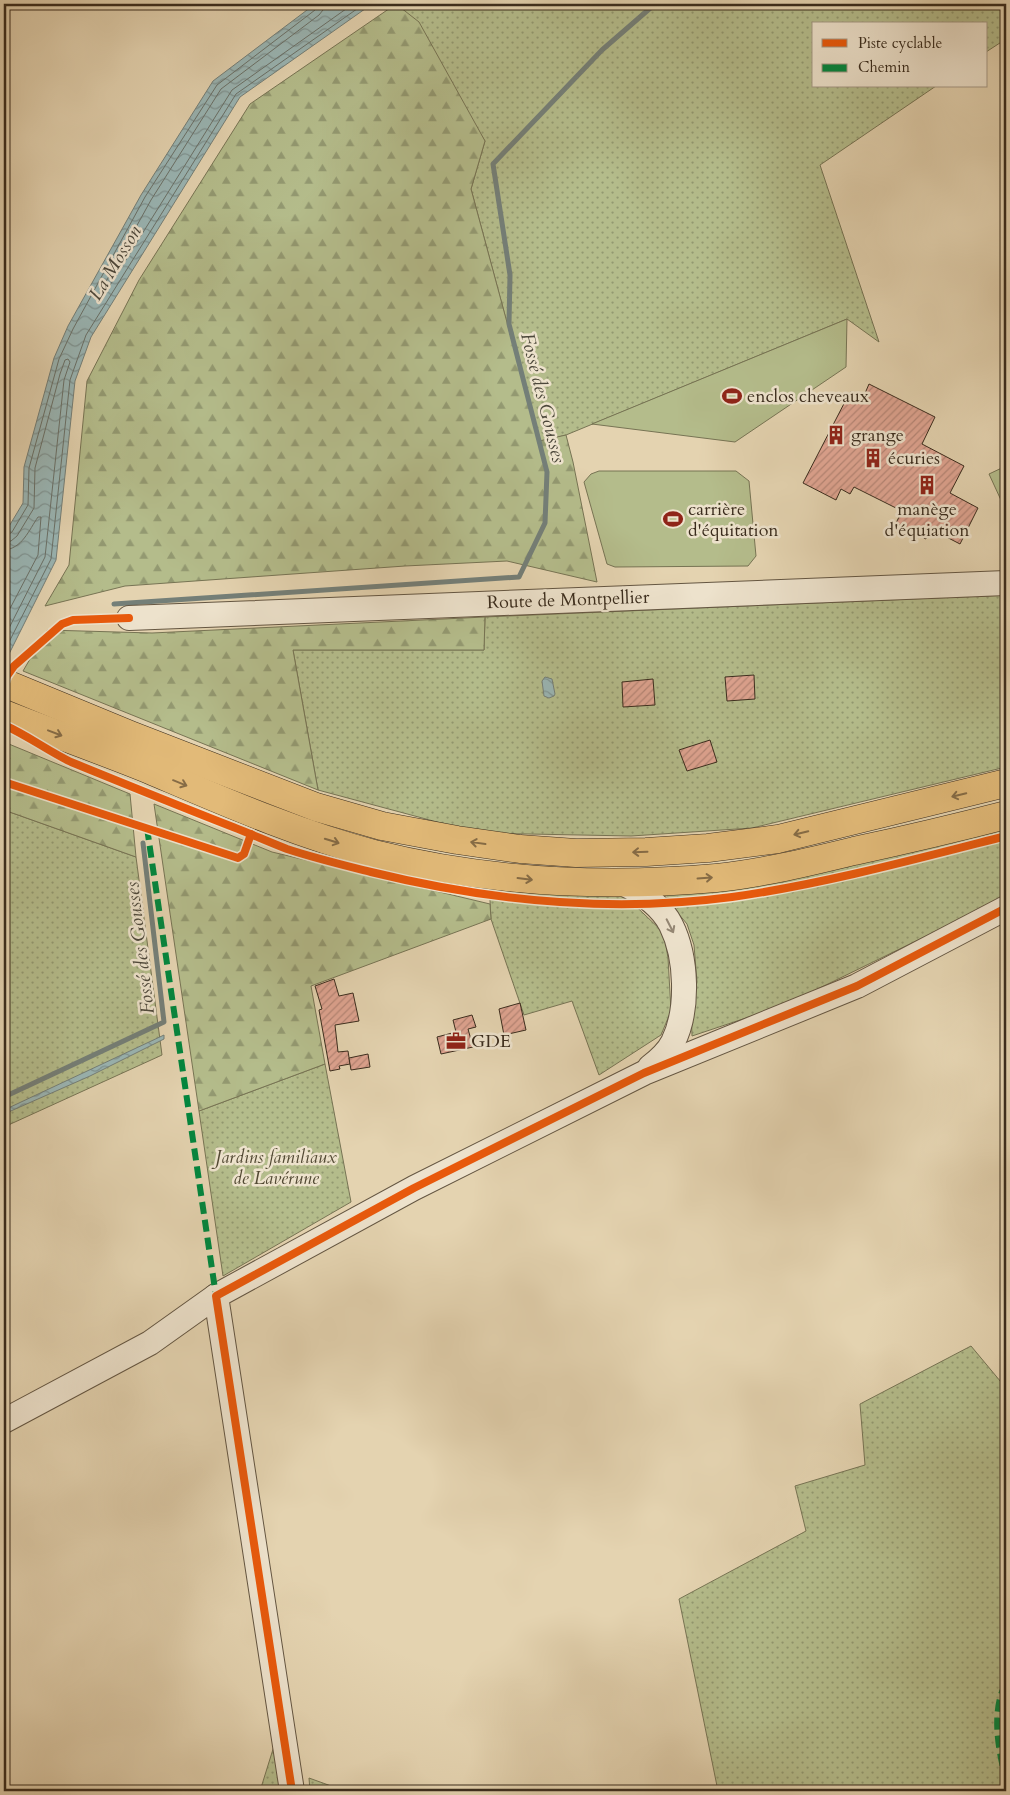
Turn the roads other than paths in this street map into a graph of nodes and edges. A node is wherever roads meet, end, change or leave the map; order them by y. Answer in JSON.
{"nodes":[{"id":1,"x":1006,"y":583,"type":"edge"},
{"id":2,"x":129,"y":618,"type":"dead end"},
{"id":3,"x":12,"y":686,"type":"edge"},
{"id":4,"x":7,"y":715,"type":"edge"},
{"id":5,"x":1006,"y":783,"type":"edge"},
{"id":6,"x":1006,"y":815,"type":"edge"},
{"id":7,"x":622,"y":882,"type":"junction"},
{"id":8,"x":1006,"y":908,"type":"edge"},
{"id":9,"x":673,"y":1043,"type":"junction"},
{"id":10,"x":702,"y":1049,"type":"junction"},
{"id":11,"x":644,"y":1073,"type":"junction"},
{"id":12,"x":216,"y":1296,"type":"junction"},
{"id":13,"x":4,"y":1421,"type":"edge"},
{"id":14,"x":292,"y":1791,"type":"edge"}],
"edges":[{"from":1,"to":2,"type":"street","name":"Route de Montpellier"},
{"from":5,"to":3,"type":"main road","one_way":true},
{"from":4,"to":7,"type":"main road","one_way":true},
{"from":7,"to":6,"type":"main road","one_way":true},
{"from":7,"to":9,"type":"street","one_way":true},
{"from":8,"to":10,"type":"street"},
{"from":9,"to":10,"type":"street"},
{"from":9,"to":11,"type":"street"},
{"from":10,"to":11,"type":"street"},
{"from":11,"to":12,"type":"street"},
{"from":12,"to":13,"type":"street"},
{"from":12,"to":14,"type":"street"}]}
